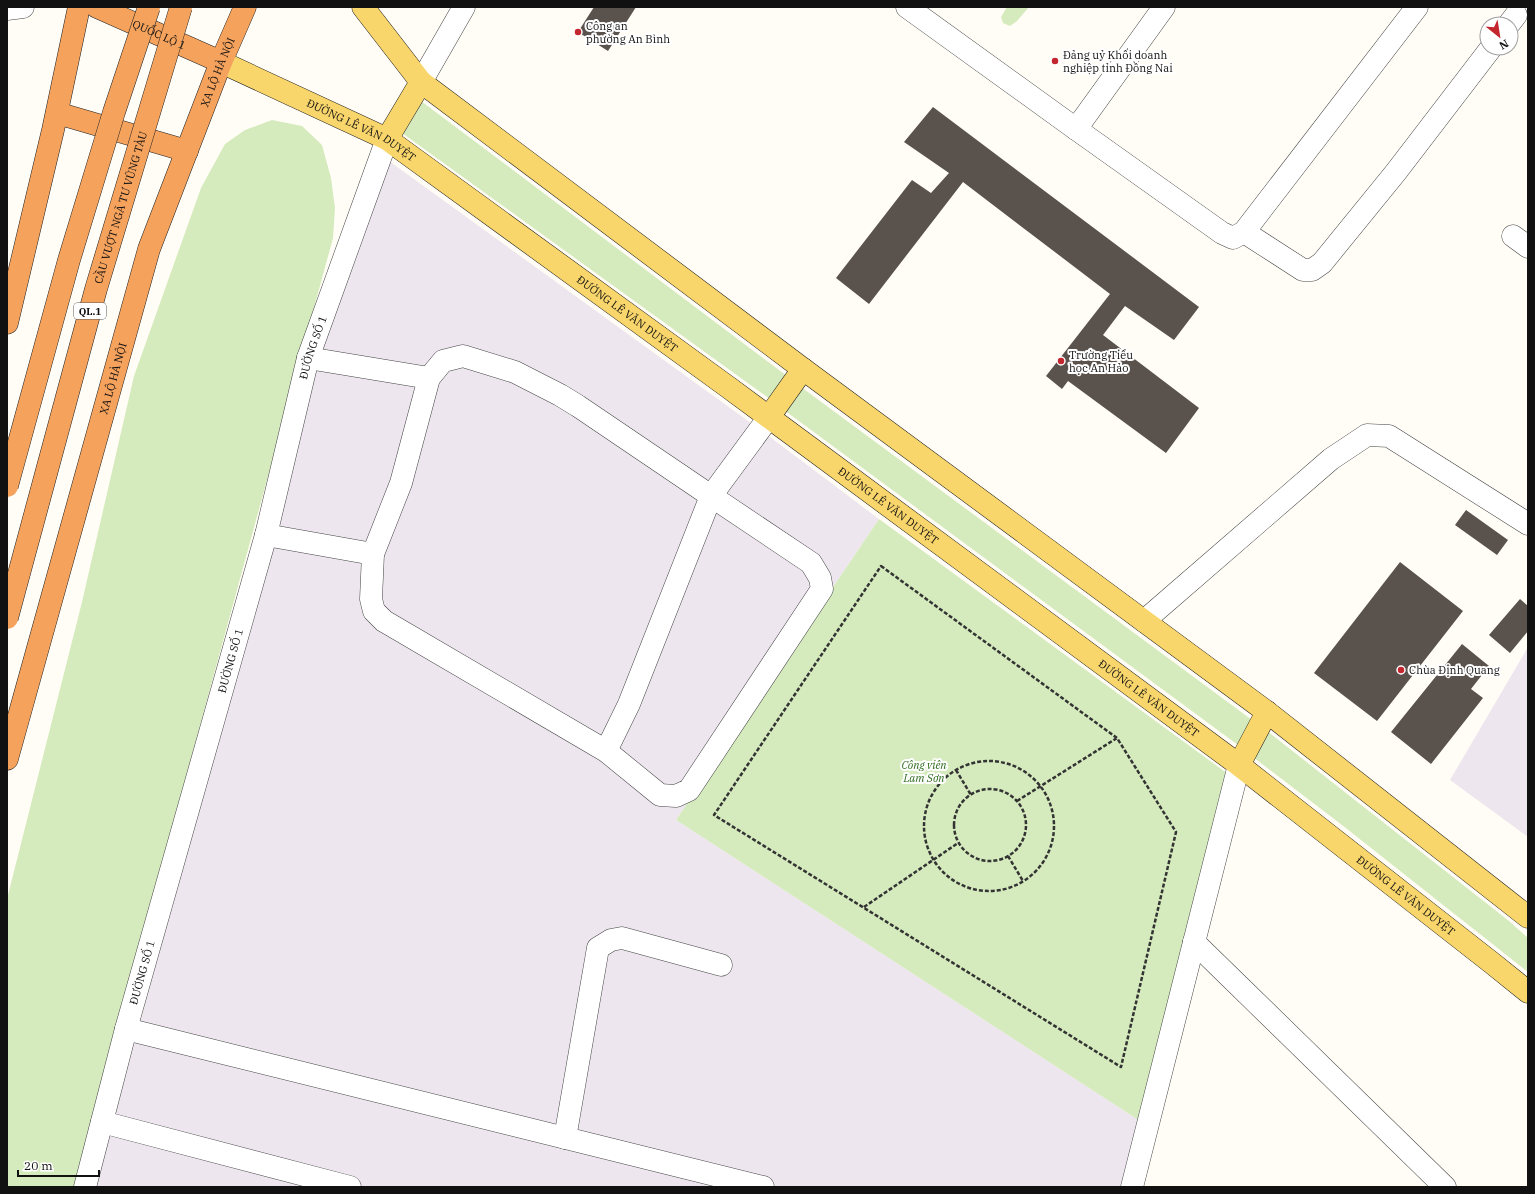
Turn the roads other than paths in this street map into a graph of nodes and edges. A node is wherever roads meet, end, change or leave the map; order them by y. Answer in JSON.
{"nodes":[{"id":1,"x":23,"y":7,"type":"edge"},
{"id":2,"x":79,"y":7,"type":"edge"},
{"id":3,"x":97,"y":7,"type":"edge"},
{"id":4,"x":149,"y":7,"type":"edge"},
{"id":5,"x":181,"y":7,"type":"edge"},
{"id":6,"x":245,"y":7,"type":"edge"},
{"id":7,"x":464,"y":7,"type":"edge"},
{"id":8,"x":906,"y":7,"type":"edge"},
{"id":9,"x":1164,"y":7,"type":"edge"},
{"id":10,"x":1417,"y":7,"type":"edge"},
{"id":11,"x":7,"y":9,"type":"edge"},
{"id":12,"x":368,"y":10,"type":"edge"},
{"id":13,"x":1485,"y":56,"type":"edge"},
{"id":14,"x":221,"y":62,"type":"junction"},
{"id":15,"x":421,"y":82,"type":"junction"},
{"id":16,"x":57,"y":113,"type":"junction"},
{"id":17,"x":1076,"y":129,"type":"junction"},
{"id":18,"x":386,"y":139,"type":"junction"},
{"id":19,"x":187,"y":151,"type":"junction"},
{"id":20,"x":1244,"y":232,"type":"junction"},
{"id":21,"x":7,"y":323,"type":"edge"},
{"id":22,"x":308,"y":358,"type":"junction"},
{"id":23,"x":803,"y":369,"type":"junction"},
{"id":24,"x":429,"y":378,"type":"junction"},
{"id":25,"x":768,"y":417,"type":"junction"},
{"id":26,"x":7,"y":486,"type":"edge"},
{"id":27,"x":712,"y":496,"type":"junction"},
{"id":28,"x":1528,"y":524,"type":"edge"},
{"id":29,"x":266,"y":535,"type":"junction"},
{"id":30,"x":373,"y":554,"type":"junction"},
{"id":31,"x":7,"y":618,"type":"edge"},
{"id":32,"x":1144,"y":621,"type":"junction"},
{"id":33,"x":1267,"y":712,"type":"junction"},
{"id":34,"x":606,"y":751,"type":"junction"},
{"id":35,"x":7,"y":759,"type":"edge"},
{"id":36,"x":1239,"y":765,"type":"junction"},
{"id":37,"x":1525,"y":908,"type":"edge"},
{"id":38,"x":1194,"y":942,"type":"junction"},
{"id":39,"x":721,"y":965,"type":"dead end"},
{"id":40,"x":1528,"y":992,"type":"edge"},
{"id":41,"x":126,"y":1029,"type":"junction"},
{"id":42,"x":102,"y":1122,"type":"junction"},
{"id":43,"x":565,"y":1138,"type":"junction"},
{"id":44,"x":85,"y":1187,"type":"edge"},
{"id":45,"x":350,"y":1187,"type":"edge"},
{"id":46,"x":763,"y":1187,"type":"edge"},
{"id":47,"x":1132,"y":1187,"type":"edge"},
{"id":48,"x":1445,"y":1187,"type":"edge"}],
"edges":[{"from":1,"to":11,"type":"street"},
{"from":2,"to":16,"type":"highway"},
{"from":3,"to":14,"type":"highway","name":"QUỐC LỘ 1"},
{"from":4,"to":26,"type":"highway","number":"QL.1","bridge":true},
{"from":5,"to":31,"type":"highway","name":"CẦU VƯỢT NGÃ TƯ VŨNG TÀU","number":"QL.1","bridge":true},
{"from":6,"to":14,"type":"highway","name":"XA LỘ HÀ NỘI"},
{"from":7,"to":15,"type":"street"},
{"from":8,"to":17,"type":"street"},
{"from":9,"to":17,"type":"street"},
{"from":10,"to":20,"type":"street"},
{"from":12,"to":15,"type":"main road"},
{"from":13,"to":20,"type":"street"},
{"from":14,"to":18,"type":"main road","name":"ĐƯỜNG LÊ VĂN DUYỆT"},
{"from":14,"to":19,"type":"highway","name":"XA LỘ HÀ NỘI"},
{"from":15,"to":18,"type":"main road"},
{"from":15,"to":23,"type":"main road"},
{"from":16,"to":19,"type":"highway"},
{"from":16,"to":21,"type":"highway"},
{"from":17,"to":20,"type":"street"},
{"from":18,"to":22,"type":"street","name":"ĐƯỜNG SỐ 1"},
{"from":18,"to":25,"type":"main road","name":"ĐƯỜNG LÊ VĂN DUYỆT"},
{"from":19,"to":35,"type":"highway","name":"XA LỘ HÀ NỘI"},
{"from":22,"to":24,"type":"street"},
{"from":22,"to":29,"type":"street","name":"ĐƯỜNG SỐ 1"},
{"from":23,"to":25,"type":"main road"},
{"from":23,"to":32,"type":"main road"},
{"from":24,"to":27,"type":"street"},
{"from":24,"to":30,"type":"street"},
{"from":25,"to":27,"type":"street"},
{"from":25,"to":36,"type":"main road","name":"ĐƯỜNG LÊ VĂN DUYỆT"},
{"from":27,"to":34,"type":"street"},
{"from":27,"to":34,"type":"street"},
{"from":28,"to":32,"type":"street"},
{"from":29,"to":30,"type":"street"},
{"from":29,"to":41,"type":"street","name":"ĐƯỜNG SỐ 1"},
{"from":30,"to":34,"type":"street"},
{"from":32,"to":33,"type":"main road"},
{"from":33,"to":36,"type":"main road"},
{"from":33,"to":37,"type":"main road"},
{"from":36,"to":38,"type":"street"},
{"from":36,"to":40,"type":"main road","name":"ĐƯỜNG LÊ VĂN DUYỆT"},
{"from":38,"to":47,"type":"street"},
{"from":38,"to":48,"type":"street"},
{"from":39,"to":43,"type":"street"},
{"from":41,"to":42,"type":"street","name":"ĐƯỜNG SỐ 1"},
{"from":41,"to":43,"type":"street"},
{"from":42,"to":44,"type":"street","name":"ĐƯỜNG SỐ 1"},
{"from":42,"to":45,"type":"street"},
{"from":43,"to":46,"type":"street"}]}
